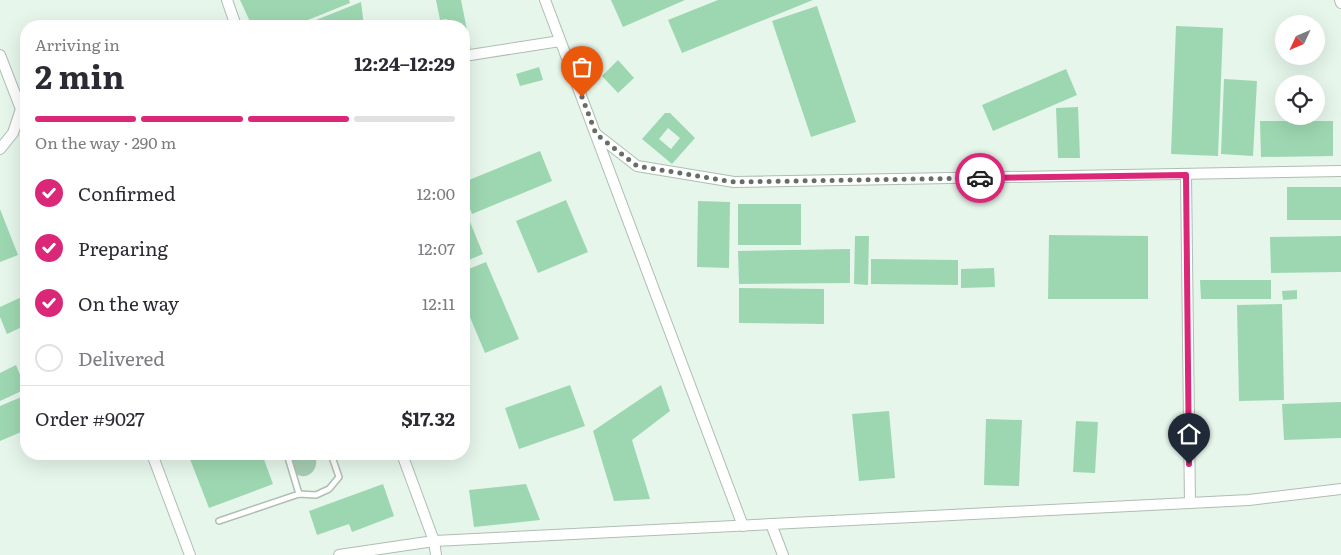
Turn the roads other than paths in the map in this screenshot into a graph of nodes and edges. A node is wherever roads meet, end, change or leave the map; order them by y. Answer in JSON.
{"nodes":[{"id":1,"x":227,"y":0,"type":"edge"},
{"id":2,"x":545,"y":0,"type":"edge"},
{"id":3,"x":234,"y":20,"type":"edge"},
{"id":4,"x":560,"y":41,"type":"junction"},
{"id":5,"x":0,"y":55,"type":"edge"},
{"id":6,"x":470,"y":55,"type":"edge"},
{"id":7,"x":20,"y":106,"type":"edge"},
{"id":8,"x":20,"y":112,"type":"edge"},
{"id":9,"x":596,"y":134,"type":"junction"},
{"id":10,"x":0,"y":148,"type":"edge"},
{"id":11,"x":1341,"y":171,"type":"edge"},
{"id":12,"x":1186,"y":175,"type":"junction"},
{"id":13,"x":154,"y":460,"type":"edge"},
{"id":14,"x":289,"y":460,"type":"edge"},
{"id":15,"x":333,"y":460,"type":"edge"},
{"id":16,"x":404,"y":460,"type":"edge"},
{"id":17,"x":1341,"y":489,"type":"edge"},
{"id":18,"x":299,"y":494,"type":"junction"},
{"id":19,"x":1190,"y":503,"type":"junction"},
{"id":20,"x":219,"y":521,"type":"dead end"},
{"id":21,"x":771,"y":524,"type":"junction"},
{"id":22,"x":743,"y":526,"type":"junction"},
{"id":23,"x":434,"y":541,"type":"junction"},
{"id":24,"x":190,"y":555,"type":"edge"},
{"id":25,"x":339,"y":555,"type":"edge"},
{"id":26,"x":436,"y":555,"type":"edge"},
{"id":27,"x":783,"y":555,"type":"edge"}],
"edges":[{"from":1,"to":3,"type":"street"},
{"from":2,"to":4,"type":"street"},
{"from":4,"to":6,"type":"street"},
{"from":4,"to":9,"type":"street"},
{"from":5,"to":7,"type":"street"},
{"from":8,"to":10,"type":"street"},
{"from":9,"to":12,"type":"street"},
{"from":9,"to":22,"type":"street"},
{"from":11,"to":12,"type":"street"},
{"from":12,"to":19,"type":"street"},
{"from":13,"to":24,"type":"street"},
{"from":14,"to":18,"type":"lane"},
{"from":15,"to":18,"type":"lane"},
{"from":16,"to":23,"type":"street"},
{"from":17,"to":19,"type":"street"},
{"from":18,"to":20,"type":"lane"},
{"from":19,"to":21,"type":"street"},
{"from":21,"to":22,"type":"street"},
{"from":21,"to":27,"type":"street"},
{"from":22,"to":23,"type":"street"},
{"from":23,"to":25,"type":"street"},
{"from":23,"to":26,"type":"street"}]}
